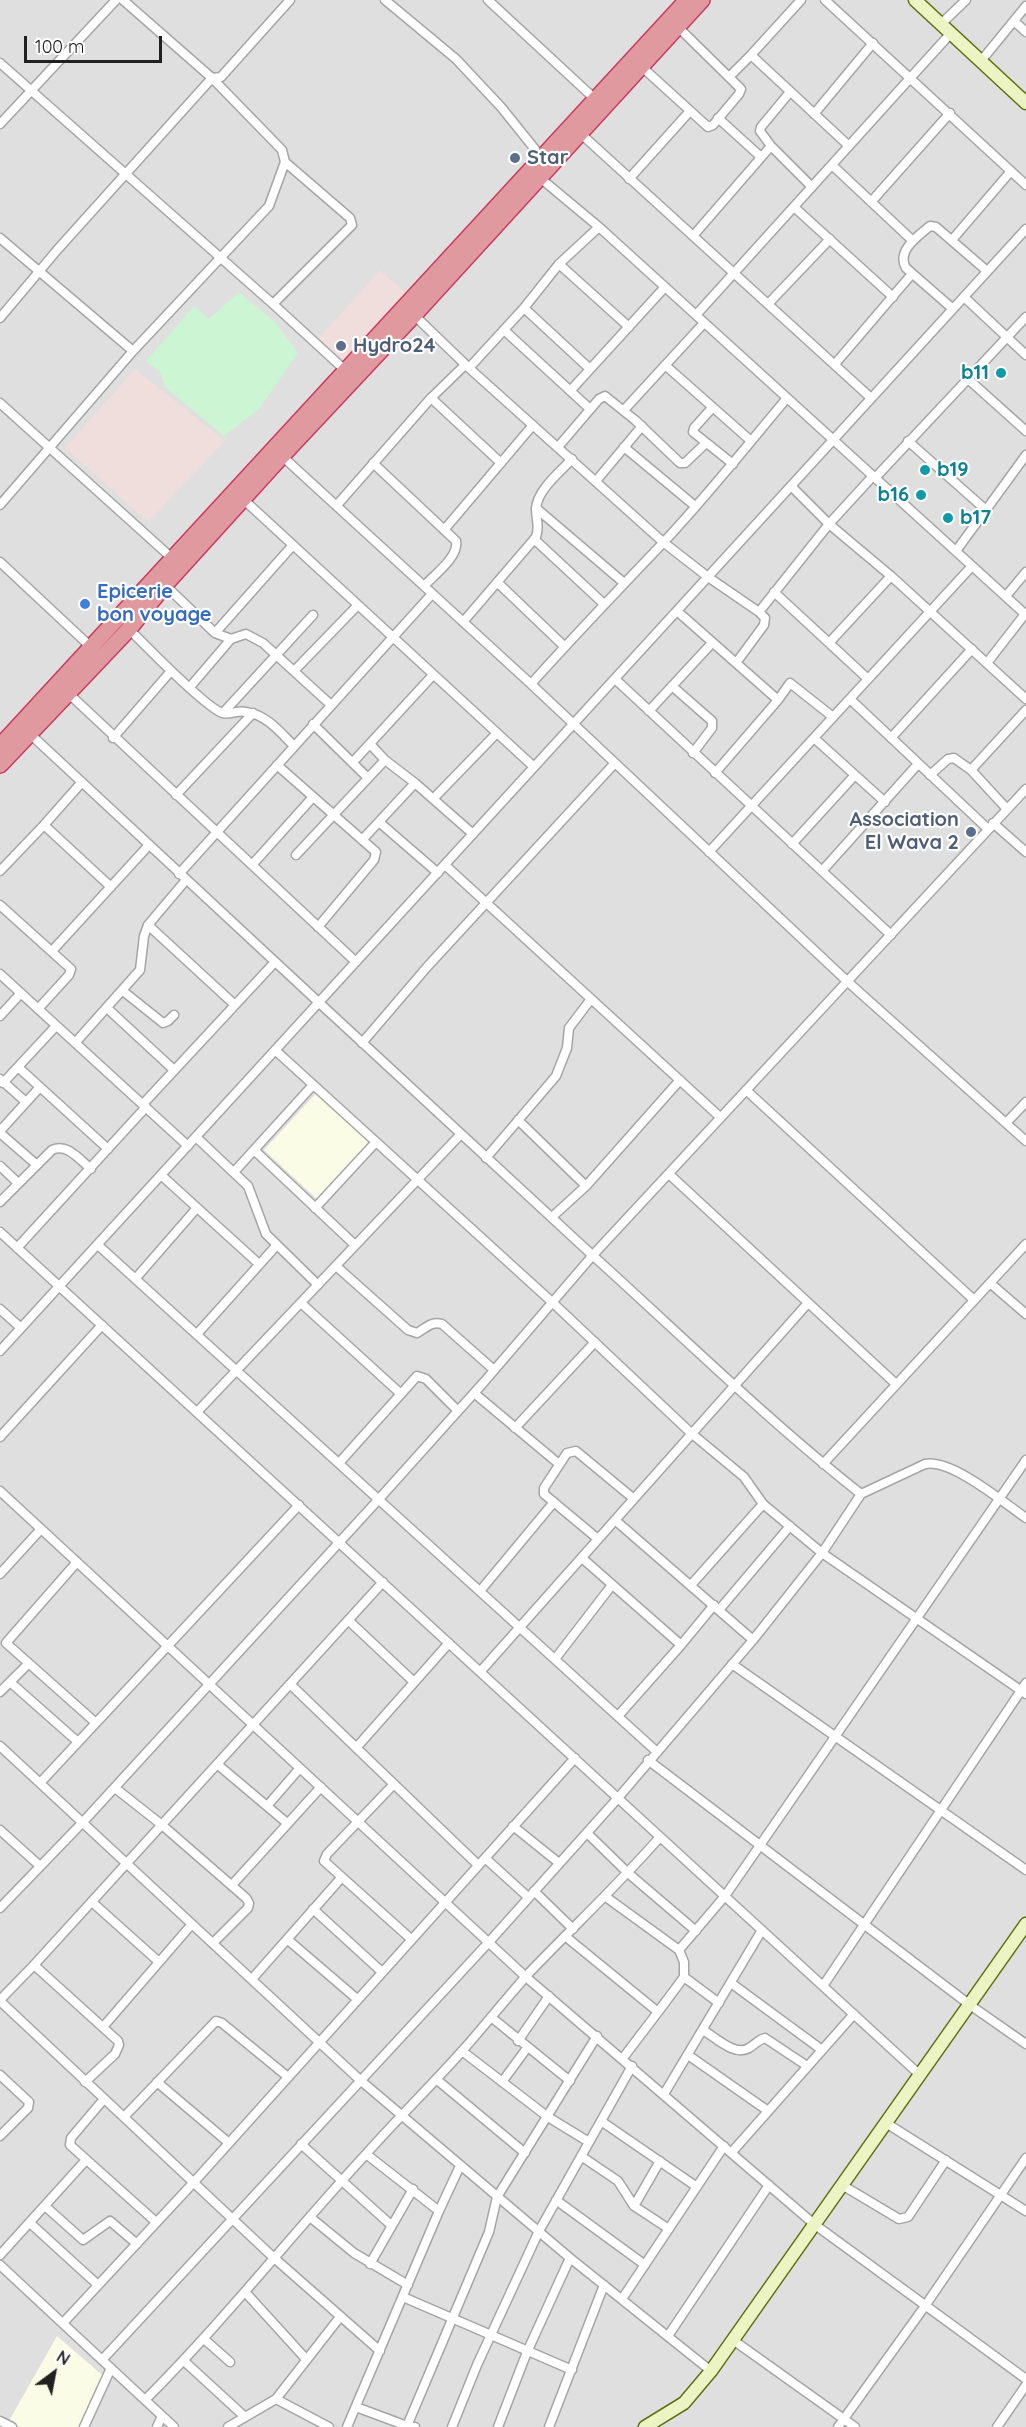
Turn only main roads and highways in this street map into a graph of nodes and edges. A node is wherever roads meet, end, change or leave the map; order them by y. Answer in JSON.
{"nodes":[{"id":1,"x":687,"y":0,"type":"edge"},
{"id":2,"x":702,"y":0,"type":"edge"},
{"id":3,"x":112,"y":636,"type":"junction"},
{"id":4,"x":3,"y":736,"type":"edge"},
{"id":5,"x":0,"y":765,"type":"edge"}],
"edges":[{"from":1,"to":3,"type":"highway"},
{"from":2,"to":3,"type":"highway"},
{"from":3,"to":4,"type":"highway"},
{"from":3,"to":5,"type":"highway"}]}
